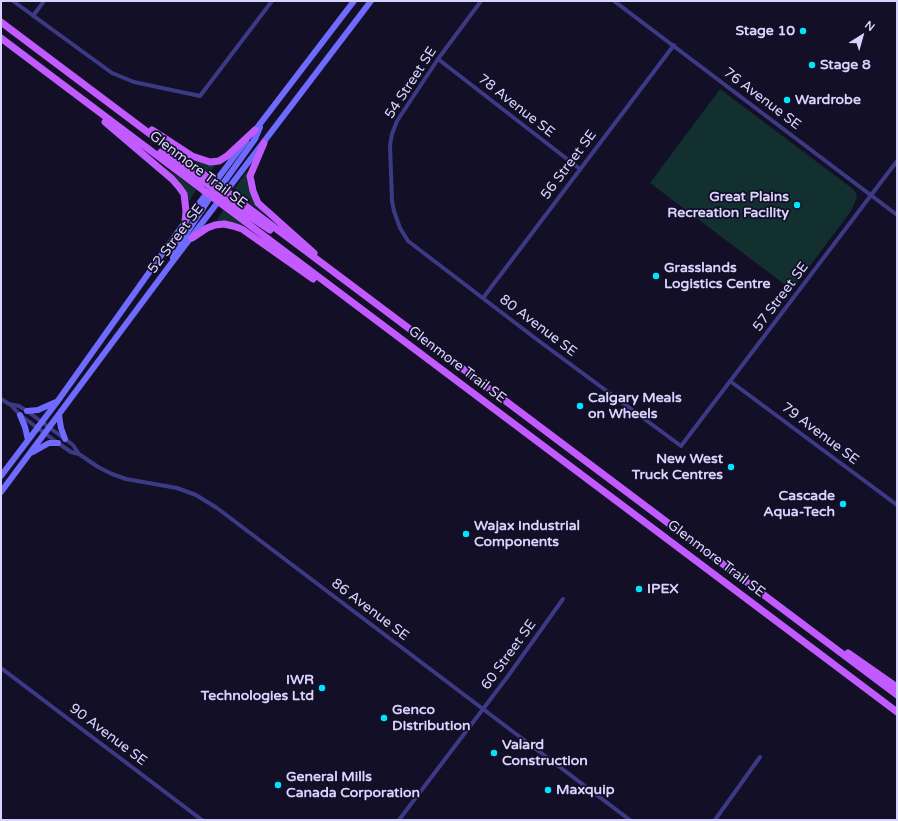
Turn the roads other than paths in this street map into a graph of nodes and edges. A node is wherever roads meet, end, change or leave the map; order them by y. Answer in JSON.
{"nodes":[{"id":1,"x":13,"y":1,"type":"edge"},
{"id":2,"x":44,"y":1,"type":"edge"},
{"id":3,"x":272,"y":1,"type":"edge"},
{"id":4,"x":354,"y":1,"type":"edge"},
{"id":5,"x":371,"y":1,"type":"edge"},
{"id":6,"x":480,"y":1,"type":"edge"},
{"id":7,"x":614,"y":1,"type":"edge"},
{"id":8,"x":33,"y":16,"type":"junction"},
{"id":9,"x":1,"y":22,"type":"edge"},
{"id":10,"x":1,"y":38,"type":"edge"},
{"id":11,"x":674,"y":45,"type":"junction"},
{"id":12,"x":438,"y":59,"type":"junction"},
{"id":13,"x":72,"y":92,"type":"junction"},
{"id":14,"x":98,"y":95,"type":"junction"},
{"id":15,"x":263,"y":120,"type":"junction"},
{"id":16,"x":255,"y":130,"type":"junction"},
{"id":17,"x":264,"y":143,"type":"junction"},
{"id":18,"x":897,"y":161,"type":"edge"},
{"id":19,"x":580,"y":169,"type":"junction"},
{"id":20,"x":216,"y":193,"type":"junction"},
{"id":21,"x":871,"y":195,"type":"junction"},
{"id":22,"x":394,"y":212,"type":"joint"},
{"id":23,"x":897,"y":215,"type":"edge"},
{"id":24,"x":185,"y":222,"type":"junction"},
{"id":25,"x":192,"y":238,"type":"junction"},
{"id":26,"x":170,"y":265,"type":"junction"},
{"id":27,"x":332,"y":272,"type":"junction"},
{"id":28,"x":483,"y":298,"type":"junction"},
{"id":29,"x":349,"y":300,"type":"junction"},
{"id":30,"x":730,"y":381,"type":"junction"},
{"id":31,"x":1,"y":399,"type":"edge"},
{"id":32,"x":57,"y":402,"type":"junction"},
{"id":33,"x":9,"y":404,"type":"junction"},
{"id":34,"x":27,"y":411,"type":"junction"},
{"id":35,"x":20,"y":415,"type":"junction"},
{"id":36,"x":59,"y":415,"type":"junction"},
{"id":37,"x":42,"y":422,"type":"junction"},
{"id":38,"x":38,"y":428,"type":"junction"},
{"id":39,"x":47,"y":430,"type":"junction"},
{"id":40,"x":65,"y":439,"type":"junction"},
{"id":41,"x":28,"y":440,"type":"junction"},
{"id":42,"x":58,"y":443,"type":"junction"},
{"id":43,"x":682,"y":446,"type":"joint"},
{"id":44,"x":30,"y":454,"type":"junction"},
{"id":45,"x":79,"y":454,"type":"junction"},
{"id":46,"x":1,"y":476,"type":"edge"},
{"id":47,"x":1,"y":492,"type":"edge"},
{"id":48,"x":897,"y":505,"type":"edge"},
{"id":49,"x":563,"y":599,"type":"dead end"},
{"id":50,"x":799,"y":622,"type":"junction"},
{"id":51,"x":1,"y":668,"type":"edge"},
{"id":52,"x":897,"y":686,"type":"edge"},
{"id":53,"x":897,"y":695,"type":"edge"},
{"id":54,"x":484,"y":708,"type":"junction"},
{"id":55,"x":897,"y":712,"type":"edge"},
{"id":56,"x":760,"y":757,"type":"dead end"},
{"id":57,"x":202,"y":820,"type":"edge"},
{"id":58,"x":399,"y":820,"type":"edge"},
{"id":59,"x":630,"y":820,"type":"edge"},
{"id":60,"x":716,"y":820,"type":"edge"}],
"edges":[{"from":1,"to":8,"type":"street"},
{"from":2,"to":8,"type":"street"},
{"from":3,"to":8,"type":"street"},
{"from":4,"to":15,"type":"main road","name":"52 Street SE"},
{"from":5,"to":17,"type":"main road","name":"52 Street SE"},
{"from":6,"to":12,"type":"street","name":"54 Street SE"},
{"from":7,"to":11,"type":"street","name":"76 Avenue SE"},
{"from":9,"to":14,"type":"main road","name":"Glenmore Trail SE"},
{"from":10,"to":13,"type":"main road","name":"Glenmore Trail SE"},
{"from":11,"to":19,"type":"street","name":"56 Street SE"},
{"from":11,"to":21,"type":"street","name":"76 Avenue SE"},
{"from":12,"to":19,"type":"street","name":"78 Avenue SE"},
{"from":12,"to":22,"type":"street","name":"54 Street SE"},
{"from":13,"to":20,"type":"main road","name":"Glenmore Trail SE"},
{"from":13,"to":24,"type":"main road"},
{"from":14,"to":16,"type":"main road"},
{"from":14,"to":20,"type":"main road","name":"Glenmore Trail SE"},
{"from":15,"to":16,"type":"main road","name":"52 Street SE"},
{"from":15,"to":20,"type":"main road"},
{"from":16,"to":20,"type":"main road","name":"52 Street SE"},
{"from":17,"to":20,"type":"main road","name":"52 Street SE"},
{"from":17,"to":27,"type":"main road"},
{"from":18,"to":21,"type":"street","name":"57 Street SE"},
{"from":19,"to":28,"type":"street","name":"56 Street SE"},
{"from":20,"to":24,"type":"main road","name":"52 Street SE"},
{"from":20,"to":25,"type":"main road","name":"52 Street SE"},
{"from":20,"to":26,"type":"main road"},
{"from":20,"to":27,"type":"main road","name":"Glenmore Trail SE"},
{"from":20,"to":29,"type":"main road","name":"Glenmore Trail SE"},
{"from":21,"to":23,"type":"street","name":"76 Avenue SE"},
{"from":21,"to":30,"type":"street","name":"57 Street SE"},
{"from":22,"to":28,"type":"street","name":"80 Avenue SE"},
{"from":24,"to":32,"type":"main road","name":"52 Street SE"},
{"from":25,"to":26,"type":"main road","name":"52 Street SE"},
{"from":25,"to":29,"type":"main road"},
{"from":26,"to":36,"type":"main road","name":"52 Street SE"},
{"from":27,"to":50,"type":"main road","name":"Glenmore Trail SE"},
{"from":28,"to":43,"type":"street","name":"80 Avenue SE"},
{"from":29,"to":55,"type":"main road","name":"Glenmore Trail SE"},
{"from":30,"to":43,"type":"street","name":"57 Street SE"},
{"from":30,"to":48,"type":"street","name":"79 Avenue SE"},
{"from":31,"to":33,"type":"street","name":"86 Avenue SE"},
{"from":32,"to":34,"type":"main road"},
{"from":32,"to":37,"type":"main road","name":"52 Street SE"},
{"from":33,"to":34,"type":"street","name":"86 Avenue SE"},
{"from":33,"to":35,"type":"street","name":"86 Avenue SE"},
{"from":34,"to":37,"type":"street","name":"86 Avenue SE"},
{"from":35,"to":38,"type":"street","name":"86 Avenue SE"},
{"from":35,"to":41,"type":"main road"},
{"from":36,"to":39,"type":"main road","name":"52 Street SE"},
{"from":36,"to":40,"type":"main road"},
{"from":37,"to":38,"type":"main road","name":"52 Street SE"},
{"from":37,"to":39,"type":"street","name":"86 Avenue SE"},
{"from":38,"to":39,"type":"street","name":"86 Avenue SE"},
{"from":38,"to":41,"type":"main road","name":"52 Street SE"},
{"from":39,"to":40,"type":"street","name":"86 Avenue SE"},
{"from":39,"to":42,"type":"street","name":"86 Avenue SE"},
{"from":39,"to":44,"type":"main road","name":"52 Street SE"},
{"from":40,"to":45,"type":"street","name":"86 Avenue SE"},
{"from":41,"to":46,"type":"main road","name":"52 Street SE"},
{"from":42,"to":44,"type":"main road"},
{"from":42,"to":45,"type":"street","name":"86 Avenue SE"},
{"from":44,"to":47,"type":"main road","name":"52 Street SE"},
{"from":45,"to":54,"type":"street","name":"86 Avenue SE"},
{"from":49,"to":54,"type":"street","name":"60 Street SE"},
{"from":50,"to":52,"type":"main road"},
{"from":50,"to":53,"type":"main road","name":"Glenmore Trail SE"},
{"from":51,"to":57,"type":"street","name":"90 Avenue SE"},
{"from":54,"to":58,"type":"street","name":"60 Street SE"},
{"from":54,"to":59,"type":"street","name":"86 Avenue SE"},
{"from":56,"to":60,"type":"street"}]}
